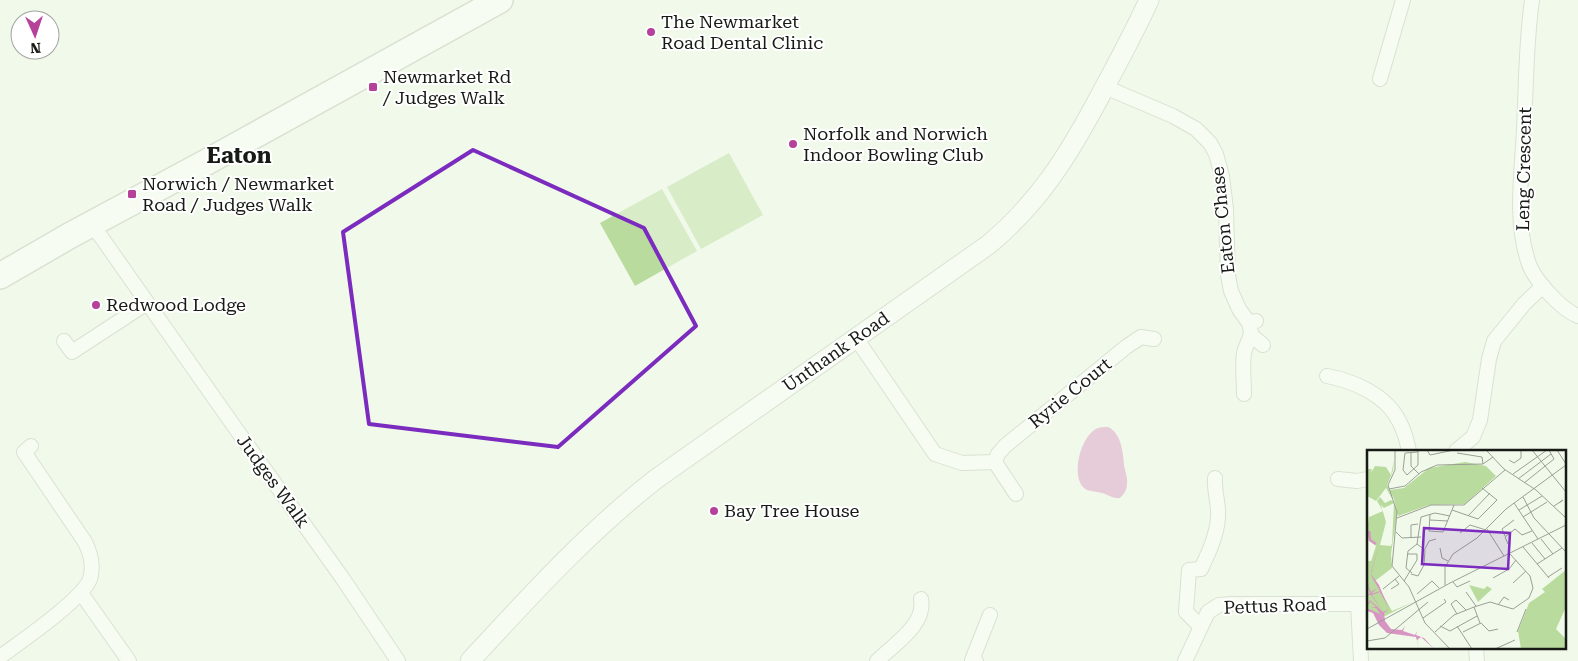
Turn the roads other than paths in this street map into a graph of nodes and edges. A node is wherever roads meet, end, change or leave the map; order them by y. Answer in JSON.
{"nodes":[{"id":1,"x":500,"y":0,"type":"edge"},
{"id":2,"x":1149,"y":0,"type":"edge"},
{"id":3,"x":1403,"y":0,"type":"edge"},
{"id":4,"x":1532,"y":0,"type":"edge"},
{"id":5,"x":1380,"y":79,"type":"dead end"},
{"id":6,"x":1105,"y":87,"type":"junction"},
{"id":7,"x":92,"y":224,"type":"junction"},
{"id":8,"x":0,"y":276,"type":"edge"},
{"id":9,"x":1543,"y":286,"type":"junction"},
{"id":10,"x":148,"y":303,"type":"junction"},
{"id":11,"x":1578,"y":316,"type":"edge"},
{"id":12,"x":1252,"y":326,"type":"junction"},
{"id":13,"x":856,"y":338,"type":"junction"},
{"id":14,"x":1154,"y":339,"type":"dead end"},
{"id":15,"x":1263,"y":345,"type":"dead end"},
{"id":16,"x":71,"y":351,"type":"dead end"},
{"id":17,"x":1327,"y":376,"type":"dead end"},
{"id":18,"x":1244,"y":394,"type":"dead end"},
{"id":19,"x":1409,"y":450,"type":"edge"},
{"id":20,"x":1457,"y":450,"type":"edge"},
{"id":21,"x":24,"y":452,"type":"dead end"},
{"id":22,"x":995,"y":462,"type":"junction"},
{"id":23,"x":1338,"y":479,"type":"dead end"},
{"id":24,"x":1367,"y":479,"type":"edge"},
{"id":25,"x":1210,"y":485,"type":"dead end"},
{"id":26,"x":1016,"y":494,"type":"dead end"},
{"id":27,"x":81,"y":593,"type":"junction"},
{"id":28,"x":921,"y":599,"type":"dead end"},
{"id":29,"x":1363,"y":604,"type":"edge"},
{"id":30,"x":990,"y":615,"type":"dead end"},
{"id":31,"x":1200,"y":626,"type":"junction"},
{"id":32,"x":1476,"y":648,"type":"edge"},
{"id":33,"x":0,"y":657,"type":"edge"},
{"id":34,"x":129,"y":661,"type":"edge"},
{"id":35,"x":398,"y":661,"type":"edge"},
{"id":36,"x":470,"y":661,"type":"edge"},
{"id":37,"x":877,"y":661,"type":"edge"},
{"id":38,"x":976,"y":661,"type":"edge"},
{"id":39,"x":1185,"y":661,"type":"edge"},
{"id":40,"x":1361,"y":661,"type":"edge"},
{"id":41,"x":1477,"y":661,"type":"edge"}],
"edges":[{"from":1,"to":7,"type":"highway"},
{"from":2,"to":6,"type":"street","name":"Unthank Road"},
{"from":3,"to":5,"type":"street"},
{"from":4,"to":9,"type":"street","name":"Leng Crescent"},
{"from":6,"to":12,"type":"street","name":"Eaton Chase"},
{"from":6,"to":13,"type":"street","name":"Unthank Road"},
{"from":7,"to":8,"type":"highway"},
{"from":7,"to":10,"type":"street","name":"Judges Walk"},
{"from":9,"to":11,"type":"street","name":"Leng Crescent"},
{"from":9,"to":20,"type":"street"},
{"from":10,"to":16,"type":"street"},
{"from":10,"to":35,"type":"street","name":"Judges Walk"},
{"from":12,"to":15,"type":"street","name":"Eaton Chase"},
{"from":12,"to":18,"type":"street"},
{"from":13,"to":22,"type":"street"},
{"from":13,"to":36,"type":"street","name":"Unthank Road"},
{"from":14,"to":22,"type":"street","name":"Ryrie Court"},
{"from":17,"to":19,"type":"street"},
{"from":21,"to":27,"type":"street"},
{"from":22,"to":26,"type":"street"},
{"from":23,"to":24,"type":"street"},
{"from":25,"to":31,"type":"street"},
{"from":27,"to":33,"type":"street"},
{"from":27,"to":34,"type":"street"},
{"from":28,"to":37,"type":"street"},
{"from":29,"to":31,"type":"street","name":"Pettus Road"},
{"from":29,"to":40,"type":"street"},
{"from":30,"to":38,"type":"street"},
{"from":31,"to":39,"type":"street","name":"Pettus Road"},
{"from":32,"to":41,"type":"street"}]}
